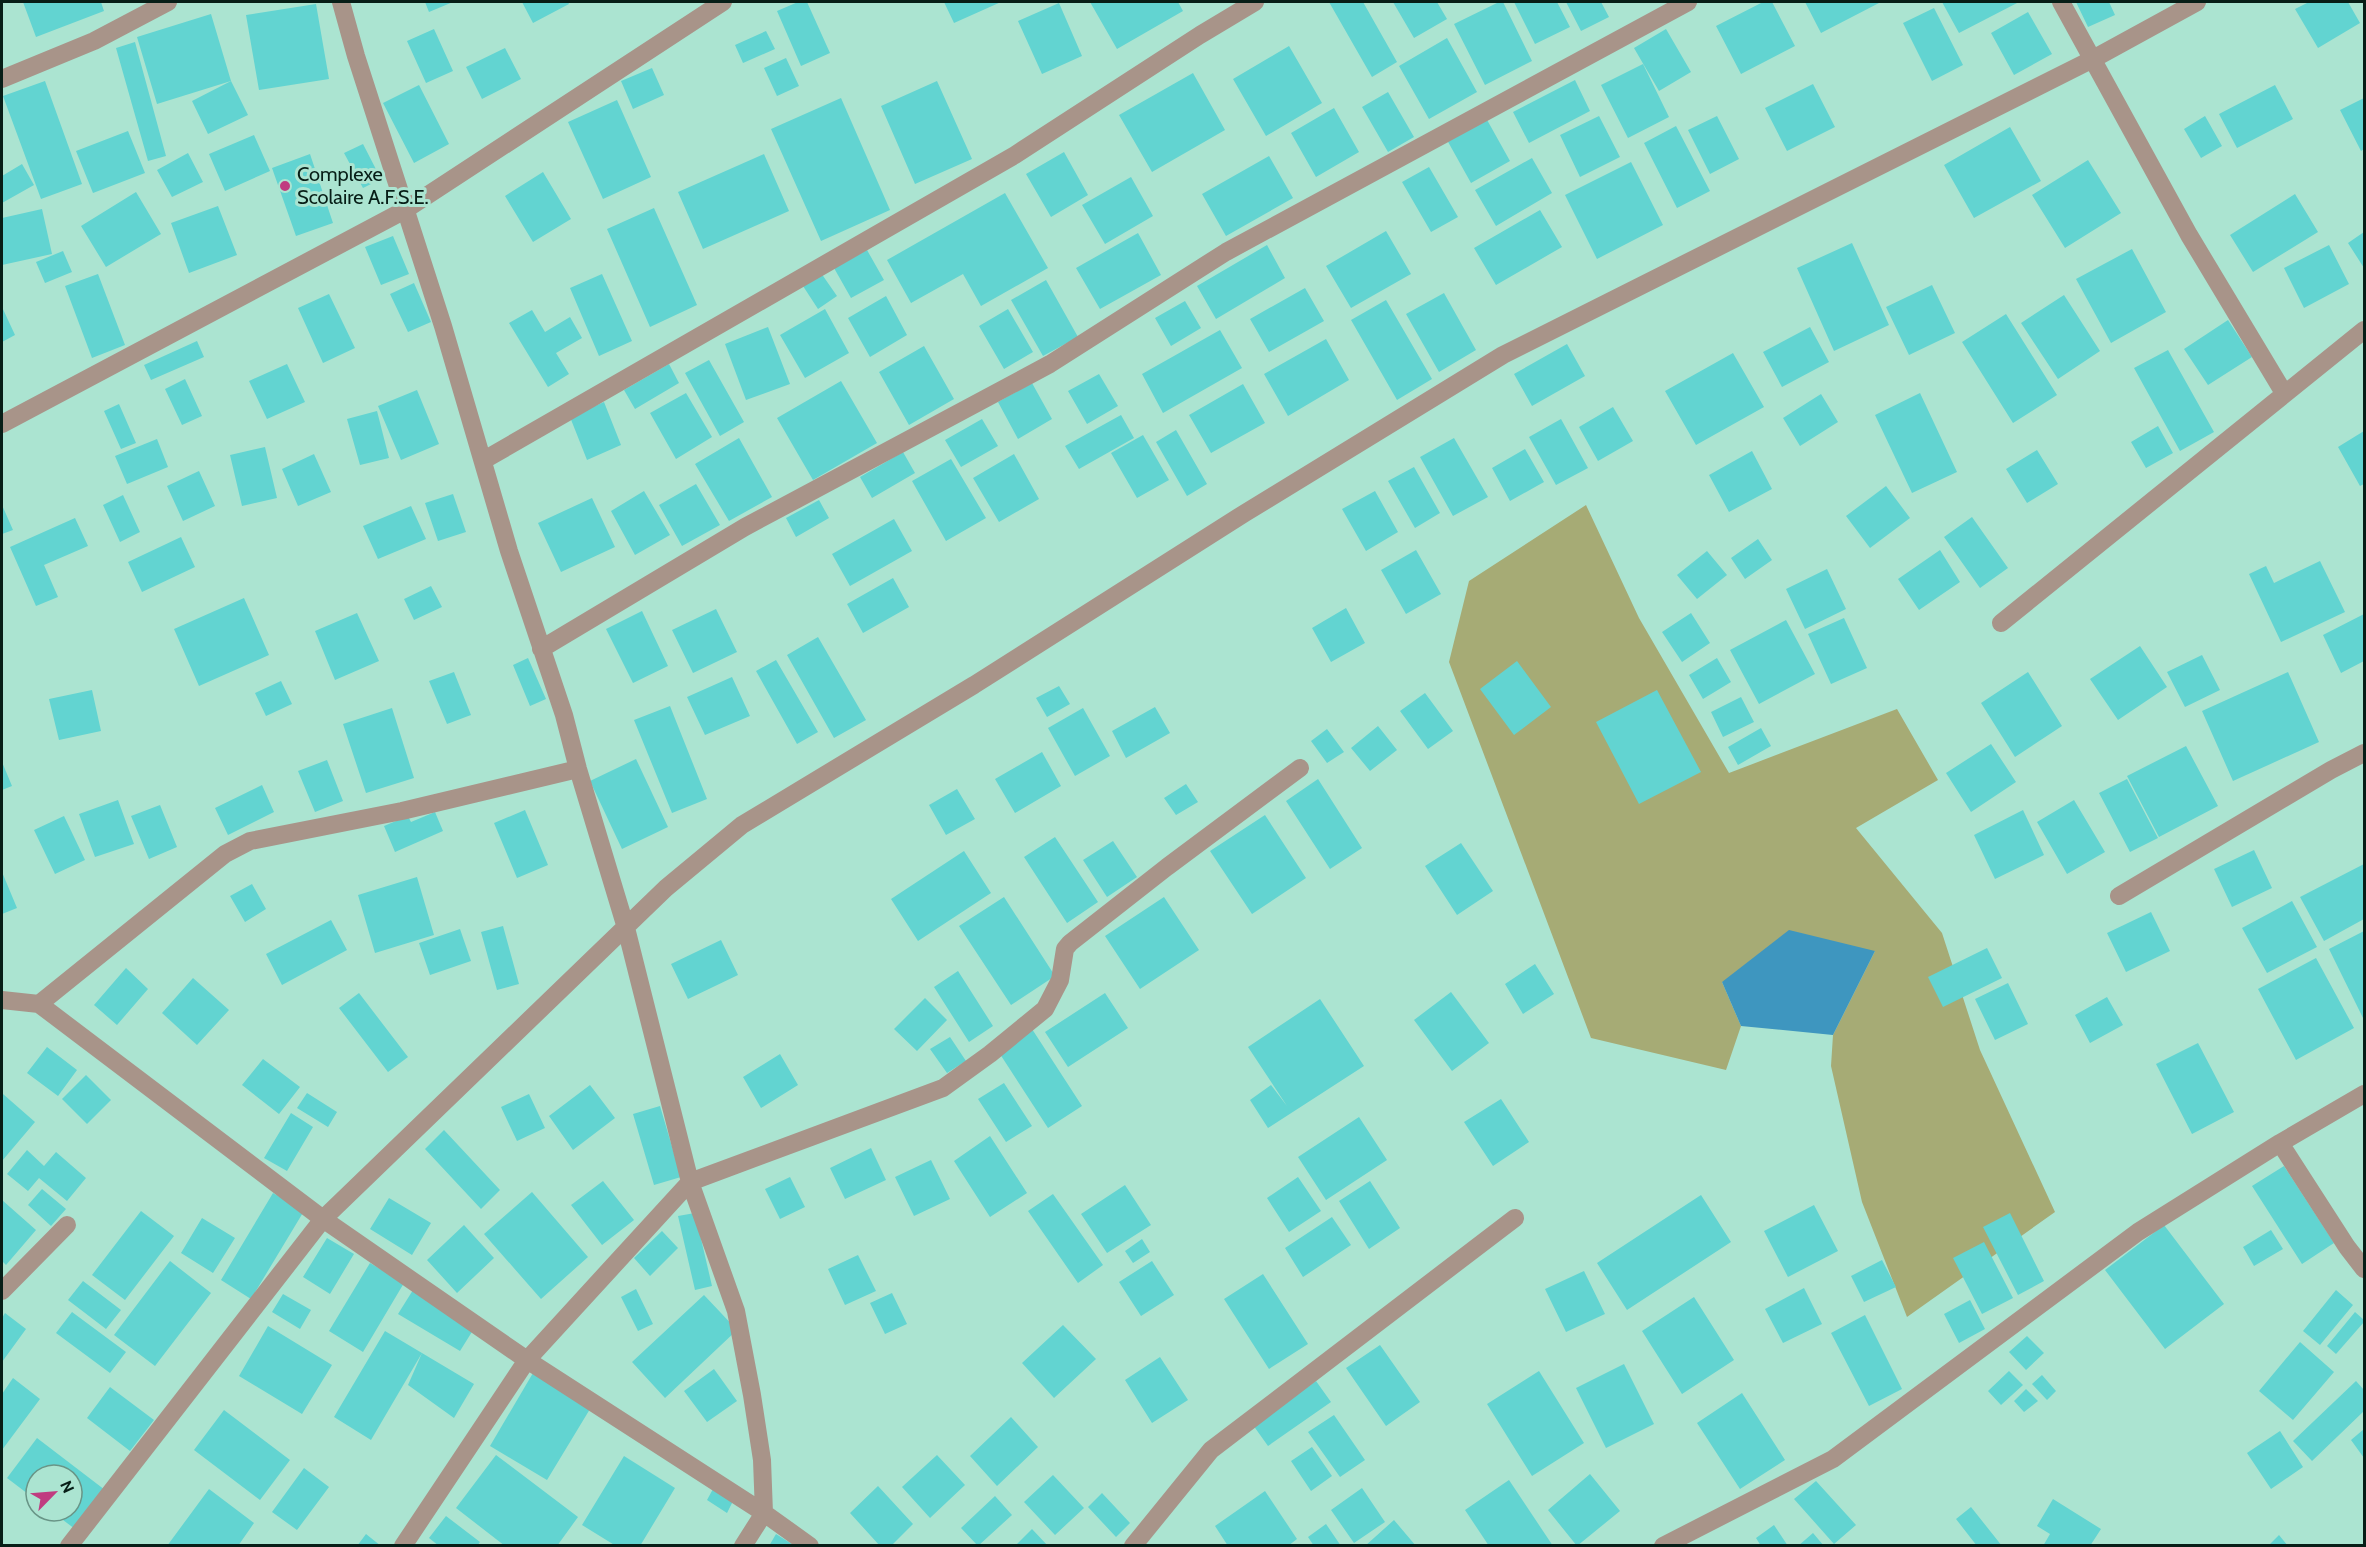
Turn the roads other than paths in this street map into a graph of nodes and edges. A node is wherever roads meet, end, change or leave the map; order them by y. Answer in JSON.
{"nodes":[{"id":1,"x":168,"y":2,"type":"edge"},
{"id":2,"x":341,"y":2,"type":"edge"},
{"id":3,"x":723,"y":2,"type":"edge"},
{"id":4,"x":1255,"y":2,"type":"edge"},
{"id":5,"x":1688,"y":2,"type":"edge"},
{"id":6,"x":2061,"y":2,"type":"edge"},
{"id":7,"x":2197,"y":2,"type":"edge"},
{"id":8,"x":2093,"y":59,"type":"junction"},
{"id":9,"x":2,"y":79,"type":"edge"},
{"id":10,"x":405,"y":210,"type":"junction"},
{"id":11,"x":2364,"y":330,"type":"edge"},
{"id":12,"x":2284,"y":393,"type":"junction"},
{"id":13,"x":2,"y":424,"type":"edge"},
{"id":14,"x":484,"y":460,"type":"junction"},
{"id":15,"x":2001,"y":622,"type":"dead end"},
{"id":16,"x":541,"y":649,"type":"junction"},
{"id":17,"x":2364,"y":753,"type":"edge"},
{"id":18,"x":1300,"y":768,"type":"dead end"},
{"id":19,"x":578,"y":769,"type":"junction"},
{"id":20,"x":2119,"y":896,"type":"dead end"},
{"id":21,"x":626,"y":928,"type":"junction"},
{"id":22,"x":2,"y":1000,"type":"edge"},
{"id":23,"x":39,"y":1004,"type":"junction"},
{"id":24,"x":2364,"y":1094,"type":"edge"},
{"id":25,"x":2280,"y":1143,"type":"junction"},
{"id":26,"x":690,"y":1182,"type":"junction"},
{"id":27,"x":1515,"y":1218,"type":"dead end"},
{"id":28,"x":323,"y":1219,"type":"junction"},
{"id":29,"x":67,"y":1225,"type":"dead end"},
{"id":30,"x":2364,"y":1269,"type":"edge"},
{"id":31,"x":2,"y":1291,"type":"edge"},
{"id":32,"x":527,"y":1360,"type":"junction"},
{"id":33,"x":764,"y":1513,"type":"junction"},
{"id":34,"x":69,"y":1545,"type":"edge"},
{"id":35,"x":403,"y":1545,"type":"edge"},
{"id":36,"x":743,"y":1545,"type":"edge"},
{"id":37,"x":810,"y":1545,"type":"edge"},
{"id":38,"x":1133,"y":1545,"type":"edge"},
{"id":39,"x":1663,"y":1545,"type":"edge"}],
"edges":[{"from":1,"to":9,"type":"street"},
{"from":2,"to":10,"type":"street"},
{"from":3,"to":10,"type":"street"},
{"from":4,"to":14,"type":"street"},
{"from":5,"to":16,"type":"street"},
{"from":6,"to":8,"type":"street"},
{"from":7,"to":8,"type":"street"},
{"from":8,"to":12,"type":"street"},
{"from":8,"to":21,"type":"street"},
{"from":10,"to":13,"type":"street"},
{"from":10,"to":14,"type":"street"},
{"from":11,"to":12,"type":"street"},
{"from":12,"to":15,"type":"street"},
{"from":14,"to":16,"type":"street"},
{"from":16,"to":19,"type":"street"},
{"from":17,"to":20,"type":"street"},
{"from":18,"to":26,"type":"street"},
{"from":19,"to":21,"type":"street"},
{"from":19,"to":23,"type":"street"},
{"from":21,"to":26,"type":"street"},
{"from":21,"to":28,"type":"street"},
{"from":22,"to":23,"type":"street"},
{"from":23,"to":28,"type":"street"},
{"from":24,"to":25,"type":"street"},
{"from":25,"to":30,"type":"street"},
{"from":25,"to":39,"type":"street"},
{"from":26,"to":32,"type":"street"},
{"from":26,"to":33,"type":"street"},
{"from":27,"to":38,"type":"street"},
{"from":28,"to":32,"type":"street"},
{"from":28,"to":34,"type":"street"},
{"from":29,"to":31,"type":"street"},
{"from":32,"to":33,"type":"street"},
{"from":32,"to":35,"type":"street"},
{"from":33,"to":36,"type":"street"},
{"from":33,"to":37,"type":"street"}]}
